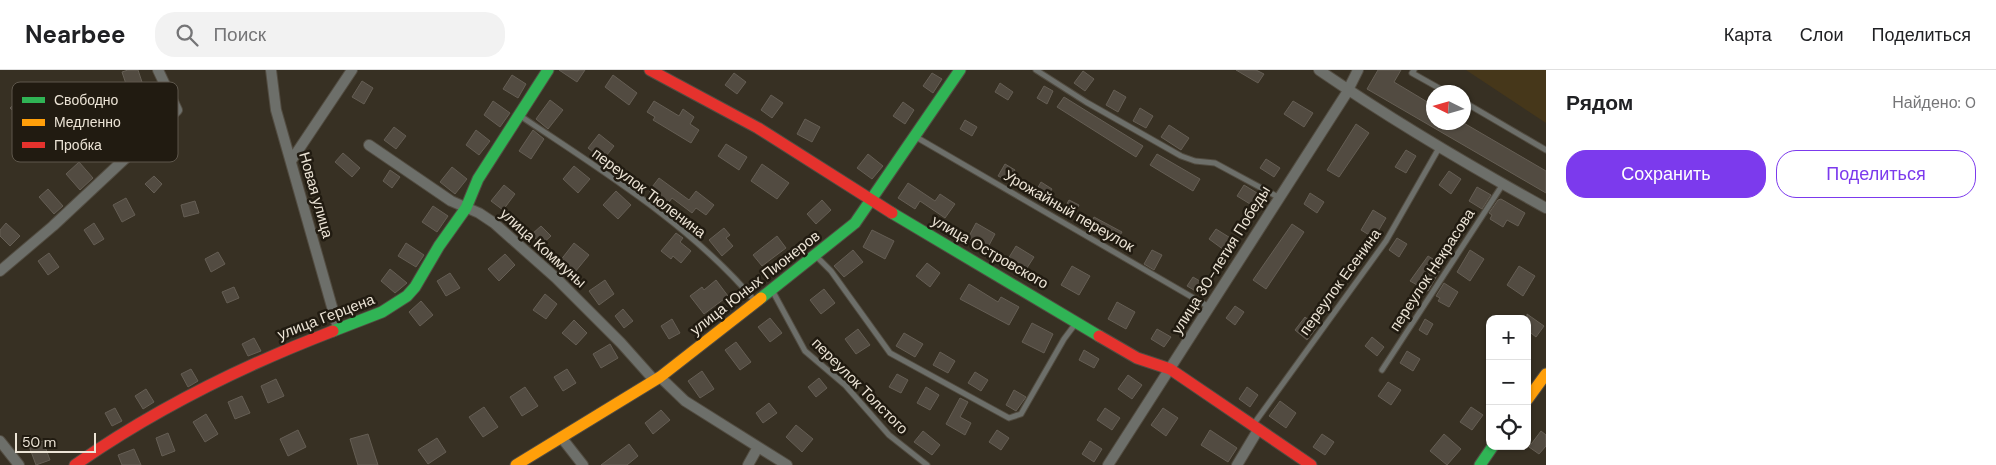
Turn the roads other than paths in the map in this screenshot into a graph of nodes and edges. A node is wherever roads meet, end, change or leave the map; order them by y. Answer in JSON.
{"nodes":[{"id":1,"x":158,"y":70,"type":"edge"},
{"id":2,"x":270,"y":70,"type":"edge"},
{"id":3,"x":352,"y":70,"type":"edge"},
{"id":4,"x":548,"y":70,"type":"edge"},
{"id":5,"x":650,"y":70,"type":"edge"},
{"id":6,"x":1036,"y":70,"type":"edge"},
{"id":7,"x":1319,"y":70,"type":"edge"},
{"id":8,"x":1358,"y":70,"type":"edge"},
{"id":9,"x":1414,"y":70,"type":"edge"},
{"id":10,"x":955,"y":72,"type":"edge"},
{"id":11,"x":164,"y":82,"type":"edge"},
{"id":12,"x":1433,"y":85,"type":"edge"},
{"id":13,"x":1347,"y":91,"type":"junction"},
{"id":14,"x":1471,"y":106,"type":"edge"},
{"id":15,"x":519,"y":115,"type":"junction"},
{"id":16,"x":915,"y":137,"type":"junction"},
{"id":17,"x":369,"y":145,"type":"dead end"},
{"id":18,"x":1439,"y":148,"type":"junction"},
{"id":19,"x":1546,"y":150,"type":"edge"},
{"id":20,"x":291,"y":161,"type":"junction"},
{"id":21,"x":121,"y":162,"type":"edge"},
{"id":22,"x":1503,"y":184,"type":"junction"},
{"id":23,"x":1278,"y":197,"type":"junction"},
{"id":24,"x":872,"y":201,"type":"junction"},
{"id":25,"x":466,"y":208,"type":"junction"},
{"id":26,"x":1546,"y":208,"type":"edge"},
{"id":27,"x":815,"y":255,"type":"junction"},
{"id":28,"x":0,"y":271,"type":"edge"},
{"id":29,"x":771,"y":289,"type":"junction"},
{"id":30,"x":755,"y":302,"type":"junction"},
{"id":31,"x":1209,"y":307,"type":"junction"},
{"id":32,"x":1077,"y":321,"type":"junction"},
{"id":33,"x":338,"y":328,"type":"junction"},
{"id":34,"x":1170,"y":369,"type":"junction"},
{"id":35,"x":1382,"y":370,"type":"dead end"},
{"id":36,"x":1546,"y":374,"type":"edge"},
{"id":37,"x":657,"y":379,"type":"junction"},
{"id":38,"x":1531,"y":395,"type":"edge"},
{"id":39,"x":1255,"y":428,"type":"junction"},
{"id":40,"x":562,"y":437,"type":"junction"},
{"id":41,"x":0,"y":441,"type":"edge"},
{"id":42,"x":758,"y":447,"type":"junction"},
{"id":43,"x":1490,"y":450,"type":"edge"},
{"id":44,"x":19,"y":465,"type":"edge"},
{"id":45,"x":75,"y":465,"type":"edge"},
{"id":46,"x":516,"y":465,"type":"edge"},
{"id":47,"x":583,"y":465,"type":"edge"},
{"id":48,"x":748,"y":465,"type":"edge"},
{"id":49,"x":786,"y":465,"type":"edge"},
{"id":50,"x":927,"y":465,"type":"edge"},
{"id":51,"x":1108,"y":465,"type":"edge"},
{"id":52,"x":1237,"y":465,"type":"edge"},
{"id":53,"x":1310,"y":465,"type":"edge"},
{"id":54,"x":1480,"y":465,"type":"edge"}],
"edges":[{"from":1,"to":11,"type":"street"},
{"from":2,"to":20,"type":"street","name":"Новая улица"},
{"from":3,"to":20,"type":"street"},
{"from":4,"to":15,"type":"street","name":"улица Герцена"},
{"from":5,"to":24,"type":"street","name":"улица Островского"},
{"from":6,"to":23,"type":"lane"},
{"from":7,"to":13,"type":"street"},
{"from":8,"to":13,"type":"street","name":"улица 30-летия Победы"},
{"from":9,"to":12,"type":"lane"},
{"from":10,"to":16,"type":"street","name":"улица Юных Пионеров"},
{"from":13,"to":18,"type":"street"},
{"from":13,"to":23,"type":"street","name":"улица 30-летия Победы"},
{"from":14,"to":19,"type":"lane"},
{"from":15,"to":25,"type":"street","name":"улица Герцена"},
{"from":15,"to":30,"type":"lane","name":"переулок Тюленина"},
{"from":16,"to":24,"type":"street","name":"улица Юных Пионеров"},
{"from":16,"to":31,"type":"lane","name":"Урожайный переулок"},
{"from":17,"to":25,"type":"street","name":"улица Коммуны"},
{"from":18,"to":22,"type":"street"},
{"from":18,"to":39,"type":"lane","name":"переулок Есенина"},
{"from":20,"to":33,"type":"street","name":"Новая улица"},
{"from":21,"to":28,"type":"street"},
{"from":22,"to":26,"type":"street"},
{"from":22,"to":35,"type":"lane","name":"переулок Некрасова"},
{"from":23,"to":31,"type":"street","name":"улица 30-летия Победы"},
{"from":24,"to":27,"type":"street","name":"улица Юных Пионеров"},
{"from":24,"to":32,"type":"street","name":"улица Островского"},
{"from":25,"to":33,"type":"street","name":"улица Герцена"},
{"from":25,"to":37,"type":"street","name":"улица Коммуны"},
{"from":27,"to":29,"type":"street","name":"улица Юных Пионеров"},
{"from":27,"to":32,"type":"lane"},
{"from":29,"to":30,"type":"street","name":"улица Юных Пионеров"},
{"from":29,"to":50,"type":"lane","name":"переулок Толстого"},
{"from":30,"to":37,"type":"street","name":"улица Юных Пионеров"},
{"from":31,"to":34,"type":"street","name":"улица 30-летия Победы"},
{"from":32,"to":34,"type":"street","name":"улица Островского"},
{"from":33,"to":45,"type":"street","name":"улица Герцена"},
{"from":34,"to":39,"type":"street","name":"улица Островского"},
{"from":34,"to":51,"type":"street","name":"улица 30-летия Победы"},
{"from":36,"to":38,"type":"street"},
{"from":37,"to":40,"type":"street","name":"улица Юных Пионеров"},
{"from":37,"to":42,"type":"street","name":"улица Коммуны"},
{"from":39,"to":52,"type":"street"},
{"from":39,"to":53,"type":"street","name":"улица Островского"},
{"from":40,"to":46,"type":"street","name":"улица Юных Пионеров"},
{"from":40,"to":47,"type":"street"},
{"from":41,"to":44,"type":"street"},
{"from":42,"to":48,"type":"street"},
{"from":42,"to":49,"type":"street","name":"улица Коммуны"},
{"from":43,"to":54,"type":"street"}]}
